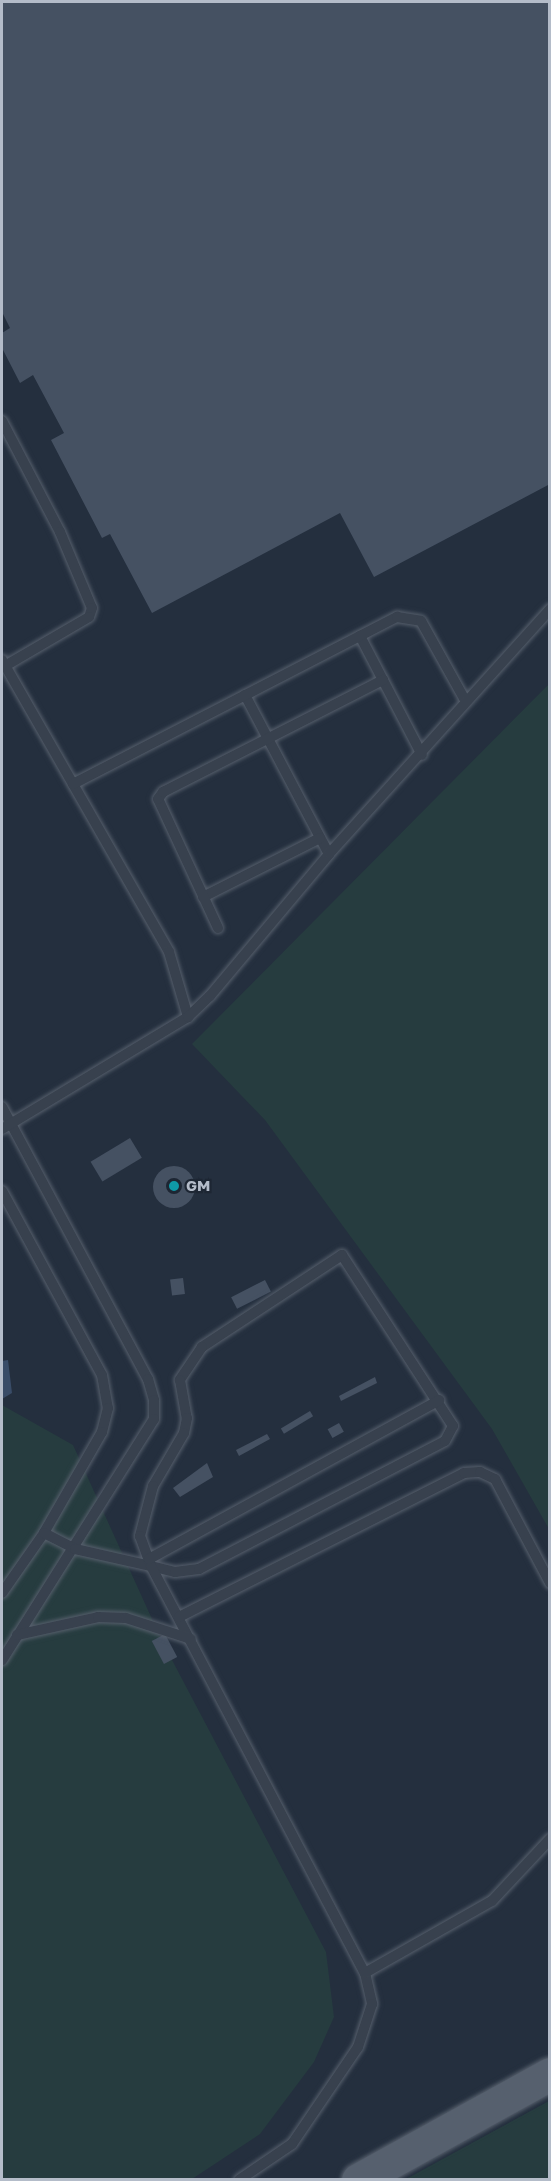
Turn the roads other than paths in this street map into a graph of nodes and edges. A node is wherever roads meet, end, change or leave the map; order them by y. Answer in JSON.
{"nodes":[{"id":1,"x":2,"y":421,"type":"edge"},
{"id":2,"x":549,"y":609,"type":"edge"},
{"id":3,"x":360,"y":636,"type":"junction"},
{"id":4,"x":3,"y":663,"type":"edge"},
{"id":5,"x":383,"y":680,"type":"junction"},
{"id":6,"x":245,"y":695,"type":"junction"},
{"id":7,"x":465,"y":700,"type":"junction"},
{"id":8,"x":268,"y":738,"type":"junction"},
{"id":9,"x":422,"y":755,"type":"junction"},
{"id":10,"x":73,"y":784,"type":"junction"},
{"id":11,"x":320,"y":838,"type":"junction"},
{"id":12,"x":329,"y":854,"type":"junction"},
{"id":13,"x":203,"y":897,"type":"junction"},
{"id":14,"x":218,"y":928,"type":"dead end"},
{"id":15,"x":188,"y":1017,"type":"junction"},
{"id":16,"x":2,"y":1107,"type":"edge"},
{"id":17,"x":6,"y":1127,"type":"edge"},
{"id":18,"x":2,"y":1191,"type":"edge"},
{"id":19,"x":438,"y":1400,"type":"junction"},
{"id":20,"x":44,"y":1533,"type":"junction"},
{"id":21,"x":75,"y":1549,"type":"junction"},
{"id":22,"x":150,"y":1563,"type":"junction"},
{"id":23,"x":549,"y":1583,"type":"edge"},
{"id":24,"x":2,"y":1593,"type":"edge"},
{"id":25,"x":179,"y":1617,"type":"junction"},
{"id":26,"x":17,"y":1635,"type":"junction"},
{"id":27,"x":191,"y":1639,"type":"junction"},
{"id":28,"x":2,"y":1660,"type":"edge"},
{"id":29,"x":549,"y":1839,"type":"edge"},
{"id":30,"x":364,"y":1972,"type":"junction"},
{"id":31,"x":549,"y":2074,"type":"edge"},
{"id":32,"x":239,"y":2180,"type":"edge"},
{"id":33,"x":358,"y":2180,"type":"edge"}],
"edges":[{"from":1,"to":4,"type":"lane"},
{"from":2,"to":7,"type":"lane"},
{"from":3,"to":5,"type":"lane"},
{"from":3,"to":6,"type":"lane"},
{"from":3,"to":7,"type":"lane"},
{"from":4,"to":10,"type":"lane"},
{"from":5,"to":8,"type":"lane"},
{"from":5,"to":9,"type":"lane"},
{"from":6,"to":8,"type":"lane"},
{"from":6,"to":10,"type":"lane"},
{"from":7,"to":9,"type":"lane"},
{"from":8,"to":11,"type":"lane"},
{"from":8,"to":13,"type":"lane"},
{"from":9,"to":12,"type":"lane"},
{"from":10,"to":15,"type":"lane"},
{"from":11,"to":12,"type":"lane"},
{"from":11,"to":13,"type":"lane"},
{"from":12,"to":15,"type":"lane"},
{"from":13,"to":14,"type":"lane"},
{"from":15,"to":17,"type":"lane"},
{"from":16,"to":17,"type":"lane"},
{"from":17,"to":21,"type":"lane"},
{"from":18,"to":20,"type":"lane"},
{"from":19,"to":22,"type":"lane"},
{"from":19,"to":22,"type":"lane"},
{"from":19,"to":22,"type":"lane"},
{"from":20,"to":21,"type":"lane"},
{"from":20,"to":24,"type":"lane"},
{"from":21,"to":22,"type":"lane"},
{"from":21,"to":26,"type":"lane"},
{"from":22,"to":25,"type":"lane"},
{"from":23,"to":25,"type":"lane"},
{"from":25,"to":27,"type":"lane"},
{"from":26,"to":27,"type":"lane"},
{"from":26,"to":28,"type":"lane"},
{"from":27,"to":30,"type":"lane"},
{"from":29,"to":30,"type":"lane"},
{"from":30,"to":32,"type":"lane"},
{"from":31,"to":33,"type":"main road"}]}
